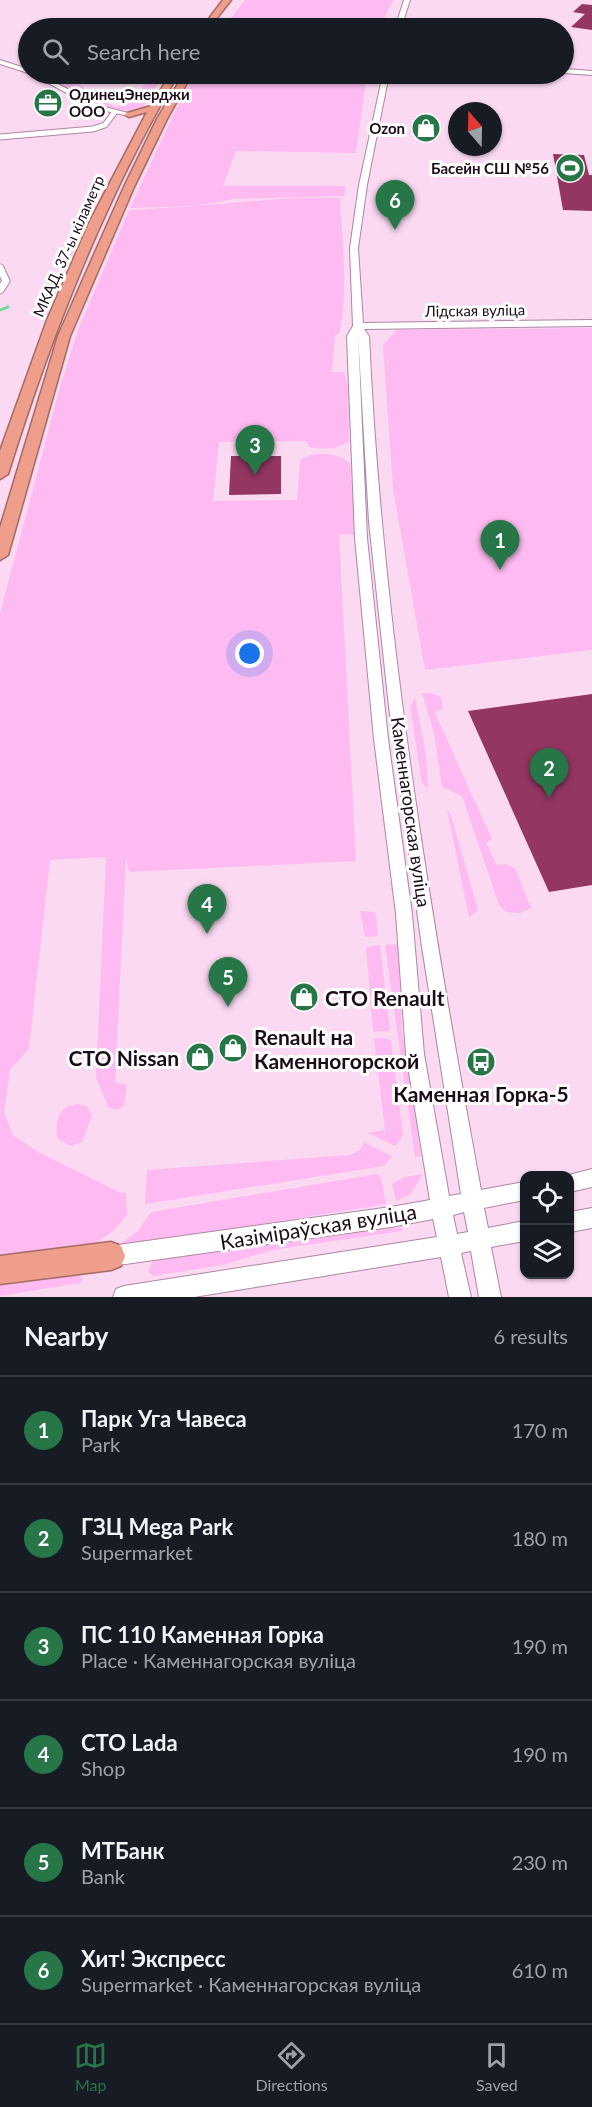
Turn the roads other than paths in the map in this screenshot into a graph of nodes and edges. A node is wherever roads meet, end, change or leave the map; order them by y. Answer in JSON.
{"nodes":[{"id":1,"x":227,"y":0,"type":"edge"},
{"id":2,"x":237,"y":0,"type":"edge"},
{"id":3,"x":407,"y":0,"type":"edge"},
{"id":4,"x":212,"y":18,"type":"edge"},
{"id":5,"x":223,"y":18,"type":"edge"},
{"id":6,"x":401,"y":18,"type":"edge"},
{"id":7,"x":0,"y":62,"type":"edge"},
{"id":8,"x":18,"y":68,"type":"edge"},
{"id":9,"x":574,"y":70,"type":"edge"},
{"id":10,"x":592,"y":71,"type":"edge"},
{"id":11,"x":53,"y":84,"type":"edge"},
{"id":12,"x":169,"y":84,"type":"edge"},
{"id":13,"x":182,"y":84,"type":"edge"},
{"id":14,"x":384,"y":84,"type":"edge"},
{"id":15,"x":153,"y":108,"type":"junction"},
{"id":16,"x":114,"y":112,"type":"junction"},
{"id":17,"x":129,"y":114,"type":"junction"},
{"id":18,"x":147,"y":119,"type":"junction"},
{"id":19,"x":0,"y":137,"type":"edge"},
{"id":20,"x":0,"y":268,"type":"edge"},
{"id":21,"x":2,"y":289,"type":"edge"},
{"id":22,"x":592,"y":323,"type":"edge"},
{"id":23,"x":358,"y":326,"type":"junction"},
{"id":24,"x":0,"y":474,"type":"edge"},
{"id":25,"x":0,"y":555,"type":"edge"},
{"id":26,"x":592,"y":1178,"type":"edge"},
{"id":27,"x":574,"y":1182,"type":"edge"},
{"id":28,"x":520,"y":1192,"type":"edge"},
{"id":29,"x":473,"y":1199,"type":"junction"},
{"id":30,"x":441,"y":1206,"type":"junction"},
{"id":31,"x":592,"y":1218,"type":"edge"},
{"id":32,"x":574,"y":1221,"type":"edge"},
{"id":33,"x":520,"y":1232,"type":"edge"},
{"id":34,"x":479,"y":1239,"type":"junction"},
{"id":35,"x":450,"y":1245,"type":"junction"},
{"id":36,"x":111,"y":1256,"type":"joint"},
{"id":37,"x":0,"y":1270,"type":"edge"},
{"id":38,"x":124,"y":1297,"type":"edge"},
{"id":39,"x":460,"y":1297,"type":"edge"},
{"id":40,"x":490,"y":1297,"type":"edge"}],
"edges":[{"from":1,"to":4,"type":"highway"},
{"from":2,"to":5,"type":"highway"},
{"from":3,"to":6,"type":"main road"},
{"from":7,"to":8,"type":"main road"},
{"from":9,"to":10,"type":"main road"},
{"from":11,"to":16,"type":"main road"},
{"from":12,"to":15,"type":"highway","name":"МКАД, 37-ы кіламетр"},
{"from":13,"to":25,"type":"highway","name":"МКАД, 37-ы кіламетр"},
{"from":14,"to":23,"type":"main road","name":"Каменнагорская вуліца"},
{"from":15,"to":17,"type":"highway"},
{"from":15,"to":18,"type":"highway","name":"МКАД, 37-ы кіламетр"},
{"from":16,"to":17,"type":"main road"},
{"from":16,"to":19,"type":"street"},
{"from":17,"to":18,"type":"highway"},
{"from":18,"to":24,"type":"highway","name":"МКАД, 37-ы кіламетр"},
{"from":20,"to":21,"type":"street"},
{"from":22,"to":23,"type":"main road","name":"Лідская вуліца"},
{"from":23,"to":29,"type":"main road","name":"Каменнагорская вуліца"},
{"from":23,"to":30,"type":"main road","name":"Каменнагорская вуліца"},
{"from":26,"to":27,"type":"main road"},
{"from":28,"to":29,"type":"main road","name":"Казіміраўская вуліца"},
{"from":29,"to":30,"type":"main road","name":"Казіміраўская вуліца"},
{"from":29,"to":34,"type":"main road","name":"Каменнагорская вуліца"},
{"from":30,"to":35,"type":"main road","name":"Каменнагорская вуліца"},
{"from":30,"to":36,"type":"main road","name":"Казіміраўская вуліца"},
{"from":31,"to":32,"type":"main road"},
{"from":33,"to":34,"type":"main road"},
{"from":34,"to":35,"type":"main road"},
{"from":34,"to":40,"type":"main road","name":"Каменнагорская вуліца"},
{"from":35,"to":38,"type":"main road"},
{"from":35,"to":39,"type":"main road","name":"Каменнагорская вуліца"},
{"from":36,"to":37,"type":"highway"}]}
